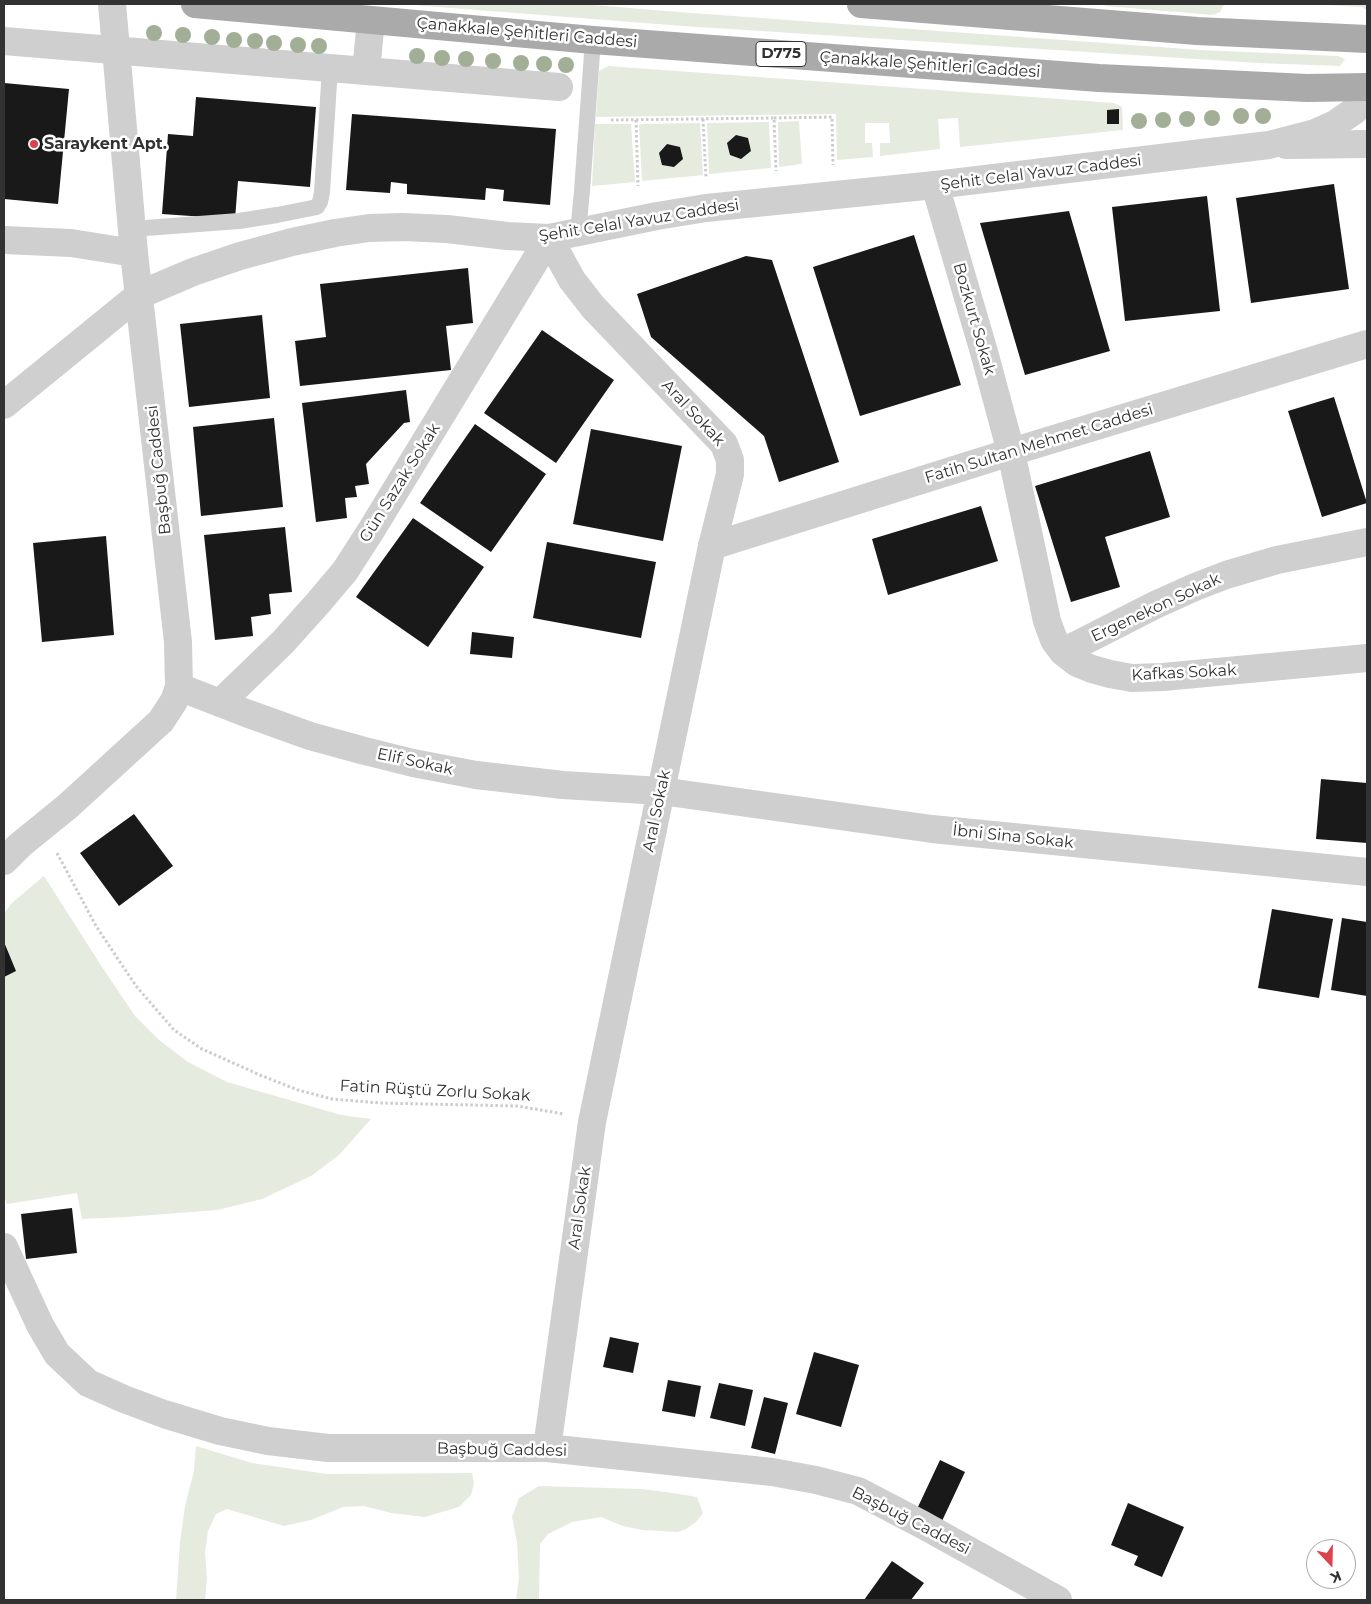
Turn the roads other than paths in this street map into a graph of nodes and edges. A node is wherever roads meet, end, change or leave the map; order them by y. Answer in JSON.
{"nodes":[{"id":1,"x":112,"y":4,"type":"edge"},
{"id":2,"x":195,"y":4,"type":"edge"},
{"id":3,"x":861,"y":4,"type":"edge"},
{"id":4,"x":371,"y":20,"type":"junction"},
{"id":5,"x":593,"y":40,"type":"junction"},
{"id":6,"x":1367,"y":40,"type":"edge"},
{"id":7,"x":4,"y":41,"type":"edge"},
{"id":8,"x":116,"y":50,"type":"junction"},
{"id":9,"x":330,"y":68,"type":"junction"},
{"id":10,"x":366,"y":71,"type":"junction"},
{"id":11,"x":559,"y":87,"type":"dead end"},
{"id":12,"x":1367,"y":87,"type":"edge"},
{"id":13,"x":1367,"y":97,"type":"edge"},
{"id":14,"x":1367,"y":144,"type":"edge"},
{"id":15,"x":1269,"y":145,"type":"junction"},
{"id":16,"x":935,"y":185,"type":"junction"},
{"id":17,"x":578,"y":232,"type":"junction"},
{"id":18,"x":549,"y":238,"type":"junction"},
{"id":19,"x":4,"y":240,"type":"edge"},
{"id":20,"x":133,"y":241,"type":"junction"},
{"id":21,"x":139,"y":295,"type":"junction"},
{"id":22,"x":1367,"y":344,"type":"edge"},
{"id":23,"x":4,"y":405,"type":"edge"},
{"id":24,"x":1011,"y":452,"type":"junction"},
{"id":25,"x":1367,"y":542,"type":"edge"},
{"id":26,"x":712,"y":546,"type":"junction"},
{"id":27,"x":1062,"y":652,"type":"junction"},
{"id":28,"x":1367,"y":658,"type":"edge"},
{"id":29,"x":179,"y":686,"type":"junction"},
{"id":30,"x":220,"y":703,"type":"junction"},
{"id":31,"x":661,"y":791,"type":"junction"},
{"id":32,"x":4,"y":860,"type":"edge"},
{"id":33,"x":1367,"y":872,"type":"edge"},
{"id":34,"x":4,"y":1247,"type":"edge"},
{"id":35,"x":547,"y":1448,"type":"junction"},
{"id":36,"x":1058,"y":1600,"type":"edge"}],
"edges":[{"from":1,"to":8,"type":"street","name":"Başbuğ Caddesi"},
{"from":2,"to":4,"type":"main road","name":"Çanakkale Şehitleri Caddesi","number":"D775"},
{"from":3,"to":6,"type":"main road"},
{"from":4,"to":5,"type":"main road","name":"Çanakkale Şehitleri Caddesi","number":"D775"},
{"from":4,"to":10,"type":"street"},
{"from":5,"to":12,"type":"main road","name":"Çanakkale Şehitleri Caddesi","number":"D775"},
{"from":5,"to":17,"type":"lane"},
{"from":7,"to":8,"type":"street"},
{"from":8,"to":9,"type":"street"},
{"from":8,"to":20,"type":"street","name":"Başbuğ Caddesi"},
{"from":9,"to":10,"type":"street"},
{"from":9,"to":20,"type":"lane"},
{"from":10,"to":11,"type":"street"},
{"from":13,"to":15,"type":"street","name":"Şehit Celal Yavuz Caddesi"},
{"from":14,"to":15,"type":"street"},
{"from":15,"to":16,"type":"street","name":"Şehit Celal Yavuz Caddesi"},
{"from":16,"to":17,"type":"street","name":"Şehit Celal Yavuz Caddesi"},
{"from":16,"to":24,"type":"street","name":"Bozkurt Sokak"},
{"from":17,"to":18,"type":"street","name":"Şehit Celal Yavuz Caddesi"},
{"from":18,"to":21,"type":"street","name":"Şehit Celal Yavuz Caddesi"},
{"from":18,"to":26,"type":"street","name":"Aral Sokak"},
{"from":18,"to":30,"type":"street","name":"Gün Sazak Sokak"},
{"from":19,"to":20,"type":"street"},
{"from":20,"to":21,"type":"street","name":"Başbuğ Caddesi"},
{"from":21,"to":23,"type":"street","name":"Şehit Celal Yavuz Caddesi"},
{"from":21,"to":29,"type":"street","name":"Başbuğ Caddesi"},
{"from":22,"to":24,"type":"street","name":"Fatih Sultan Mehmet Caddesi"},
{"from":24,"to":26,"type":"street","name":"Fatih Sultan Mehmet Caddesi"},
{"from":24,"to":27,"type":"street","name":"Kafkas Sokak"},
{"from":25,"to":27,"type":"street","name":"Ergenekon Sokak"},
{"from":26,"to":31,"type":"street","name":"Aral Sokak"},
{"from":27,"to":28,"type":"street","name":"Kafkas Sokak"},
{"from":29,"to":30,"type":"street","name":"Elif Sokak"},
{"from":29,"to":32,"type":"street","name":"Başbuğ Caddesi"},
{"from":30,"to":31,"type":"street","name":"Elif Sokak"},
{"from":31,"to":33,"type":"street","name":"İbni Sina Sokak"},
{"from":31,"to":35,"type":"street","name":"Aral Sokak"},
{"from":34,"to":35,"type":"street","name":"Başbuğ Caddesi"},
{"from":35,"to":36,"type":"street","name":"Başbuğ Caddesi"}]}
